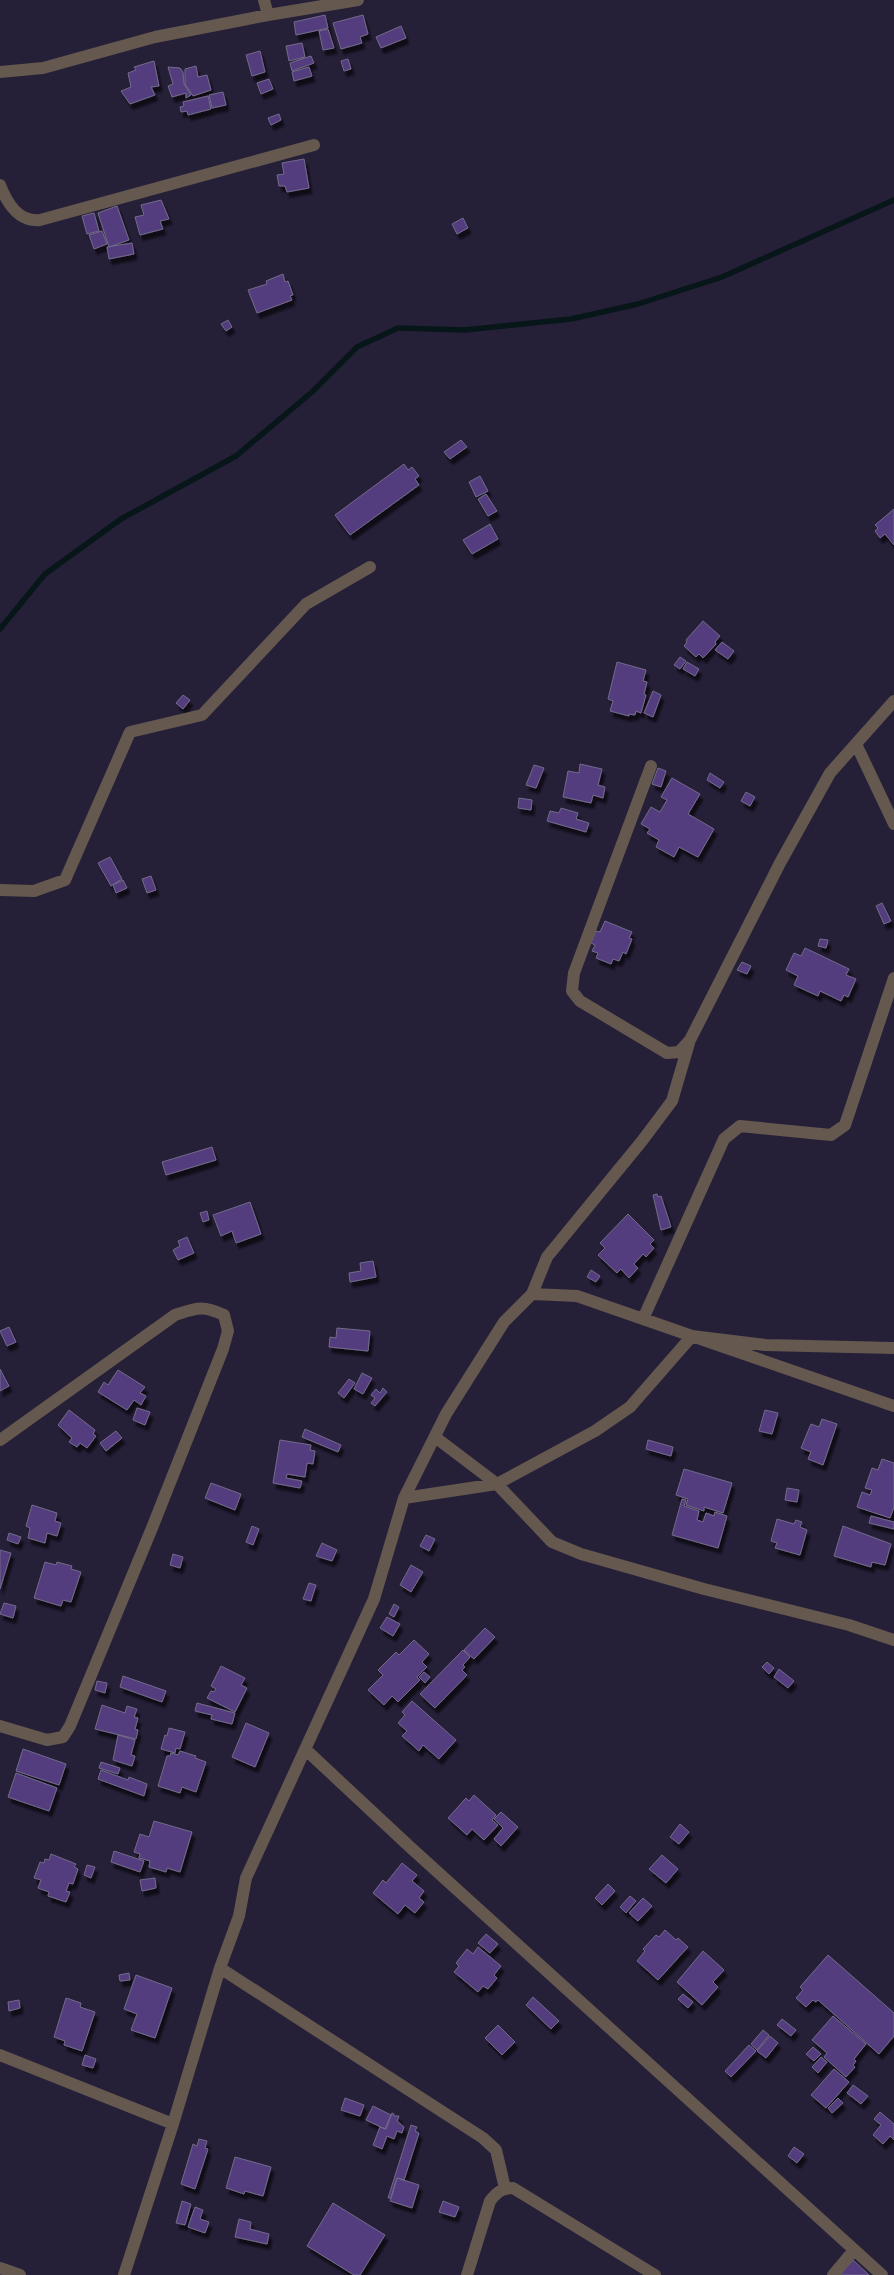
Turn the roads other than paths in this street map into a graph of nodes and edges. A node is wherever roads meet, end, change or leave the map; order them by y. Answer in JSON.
{"nodes":[{"id":1,"x":264,"y":0,"type":"edge"},
{"id":2,"x":358,"y":0,"type":"edge"},
{"id":3,"x":268,"y":15,"type":"junction"},
{"id":4,"x":0,"y":72,"type":"edge"},
{"id":5,"x":314,"y":145,"type":"dead end"},
{"id":6,"x":0,"y":185,"type":"edge"},
{"id":7,"x":370,"y":567,"type":"dead end"},
{"id":8,"x":894,"y":701,"type":"edge"},
{"id":9,"x":856,"y":744,"type":"junction"},
{"id":10,"x":651,"y":766,"type":"dead end"},
{"id":11,"x":894,"y":824,"type":"edge"},
{"id":12,"x":0,"y":890,"type":"edge"},
{"id":13,"x":894,"y":978,"type":"edge"},
{"id":14,"x":690,"y":1040,"type":"junction"},
{"id":15,"x":532,"y":1294,"type":"junction"},
{"id":16,"x":643,"y":1319,"type":"junction"},
{"id":17,"x":692,"y":1336,"type":"junction"},
{"id":18,"x":894,"y":1348,"type":"edge"},
{"id":19,"x":894,"y":1406,"type":"edge"},
{"id":20,"x":435,"y":1436,"type":"junction"},
{"id":21,"x":0,"y":1440,"type":"edge"},
{"id":22,"x":497,"y":1484,"type":"junction"},
{"id":23,"x":404,"y":1498,"type":"junction"},
{"id":24,"x":894,"y":1640,"type":"edge"},
{"id":25,"x":0,"y":1726,"type":"edge"},
{"id":26,"x":305,"y":1749,"type":"junction"},
{"id":27,"x":220,"y":1968,"type":"junction"},
{"id":28,"x":0,"y":2055,"type":"edge"},
{"id":29,"x":173,"y":2124,"type":"junction"},
{"id":30,"x":505,"y":2188,"type":"junction"},
{"id":31,"x":854,"y":2250,"type":"junction"},
{"id":32,"x":0,"y":2268,"type":"edge"},
{"id":33,"x":20,"y":2275,"type":"edge"},
{"id":34,"x":124,"y":2275,"type":"edge"},
{"id":35,"x":466,"y":2275,"type":"edge"},
{"id":36,"x":655,"y":2275,"type":"edge"},
{"id":37,"x":833,"y":2275,"type":"edge"},
{"id":38,"x":882,"y":2275,"type":"edge"}],
"edges":[{"from":1,"to":3,"type":"street"},
{"from":2,"to":3,"type":"street"},
{"from":3,"to":4,"type":"street"},
{"from":5,"to":6,"type":"street"},
{"from":7,"to":12,"type":"street"},
{"from":8,"to":9,"type":"street"},
{"from":9,"to":11,"type":"street"},
{"from":9,"to":14,"type":"street"},
{"from":10,"to":14,"type":"street"},
{"from":13,"to":16,"type":"street"},
{"from":14,"to":15,"type":"street"},
{"from":15,"to":16,"type":"street"},
{"from":15,"to":20,"type":"street"},
{"from":16,"to":17,"type":"street"},
{"from":17,"to":18,"type":"street"},
{"from":17,"to":19,"type":"street"},
{"from":17,"to":22,"type":"street"},
{"from":20,"to":22,"type":"street"},
{"from":20,"to":23,"type":"street"},
{"from":21,"to":25,"type":"street"},
{"from":22,"to":23,"type":"street"},
{"from":22,"to":24,"type":"street"},
{"from":23,"to":26,"type":"street"},
{"from":26,"to":27,"type":"street"},
{"from":26,"to":31,"type":"street"},
{"from":27,"to":29,"type":"street"},
{"from":27,"to":30,"type":"street"},
{"from":28,"to":29,"type":"street"},
{"from":29,"to":34,"type":"street"},
{"from":30,"to":35,"type":"street"},
{"from":30,"to":36,"type":"street"},
{"from":31,"to":37,"type":"street"},
{"from":31,"to":38,"type":"street"},
{"from":32,"to":33,"type":"street"}]}
